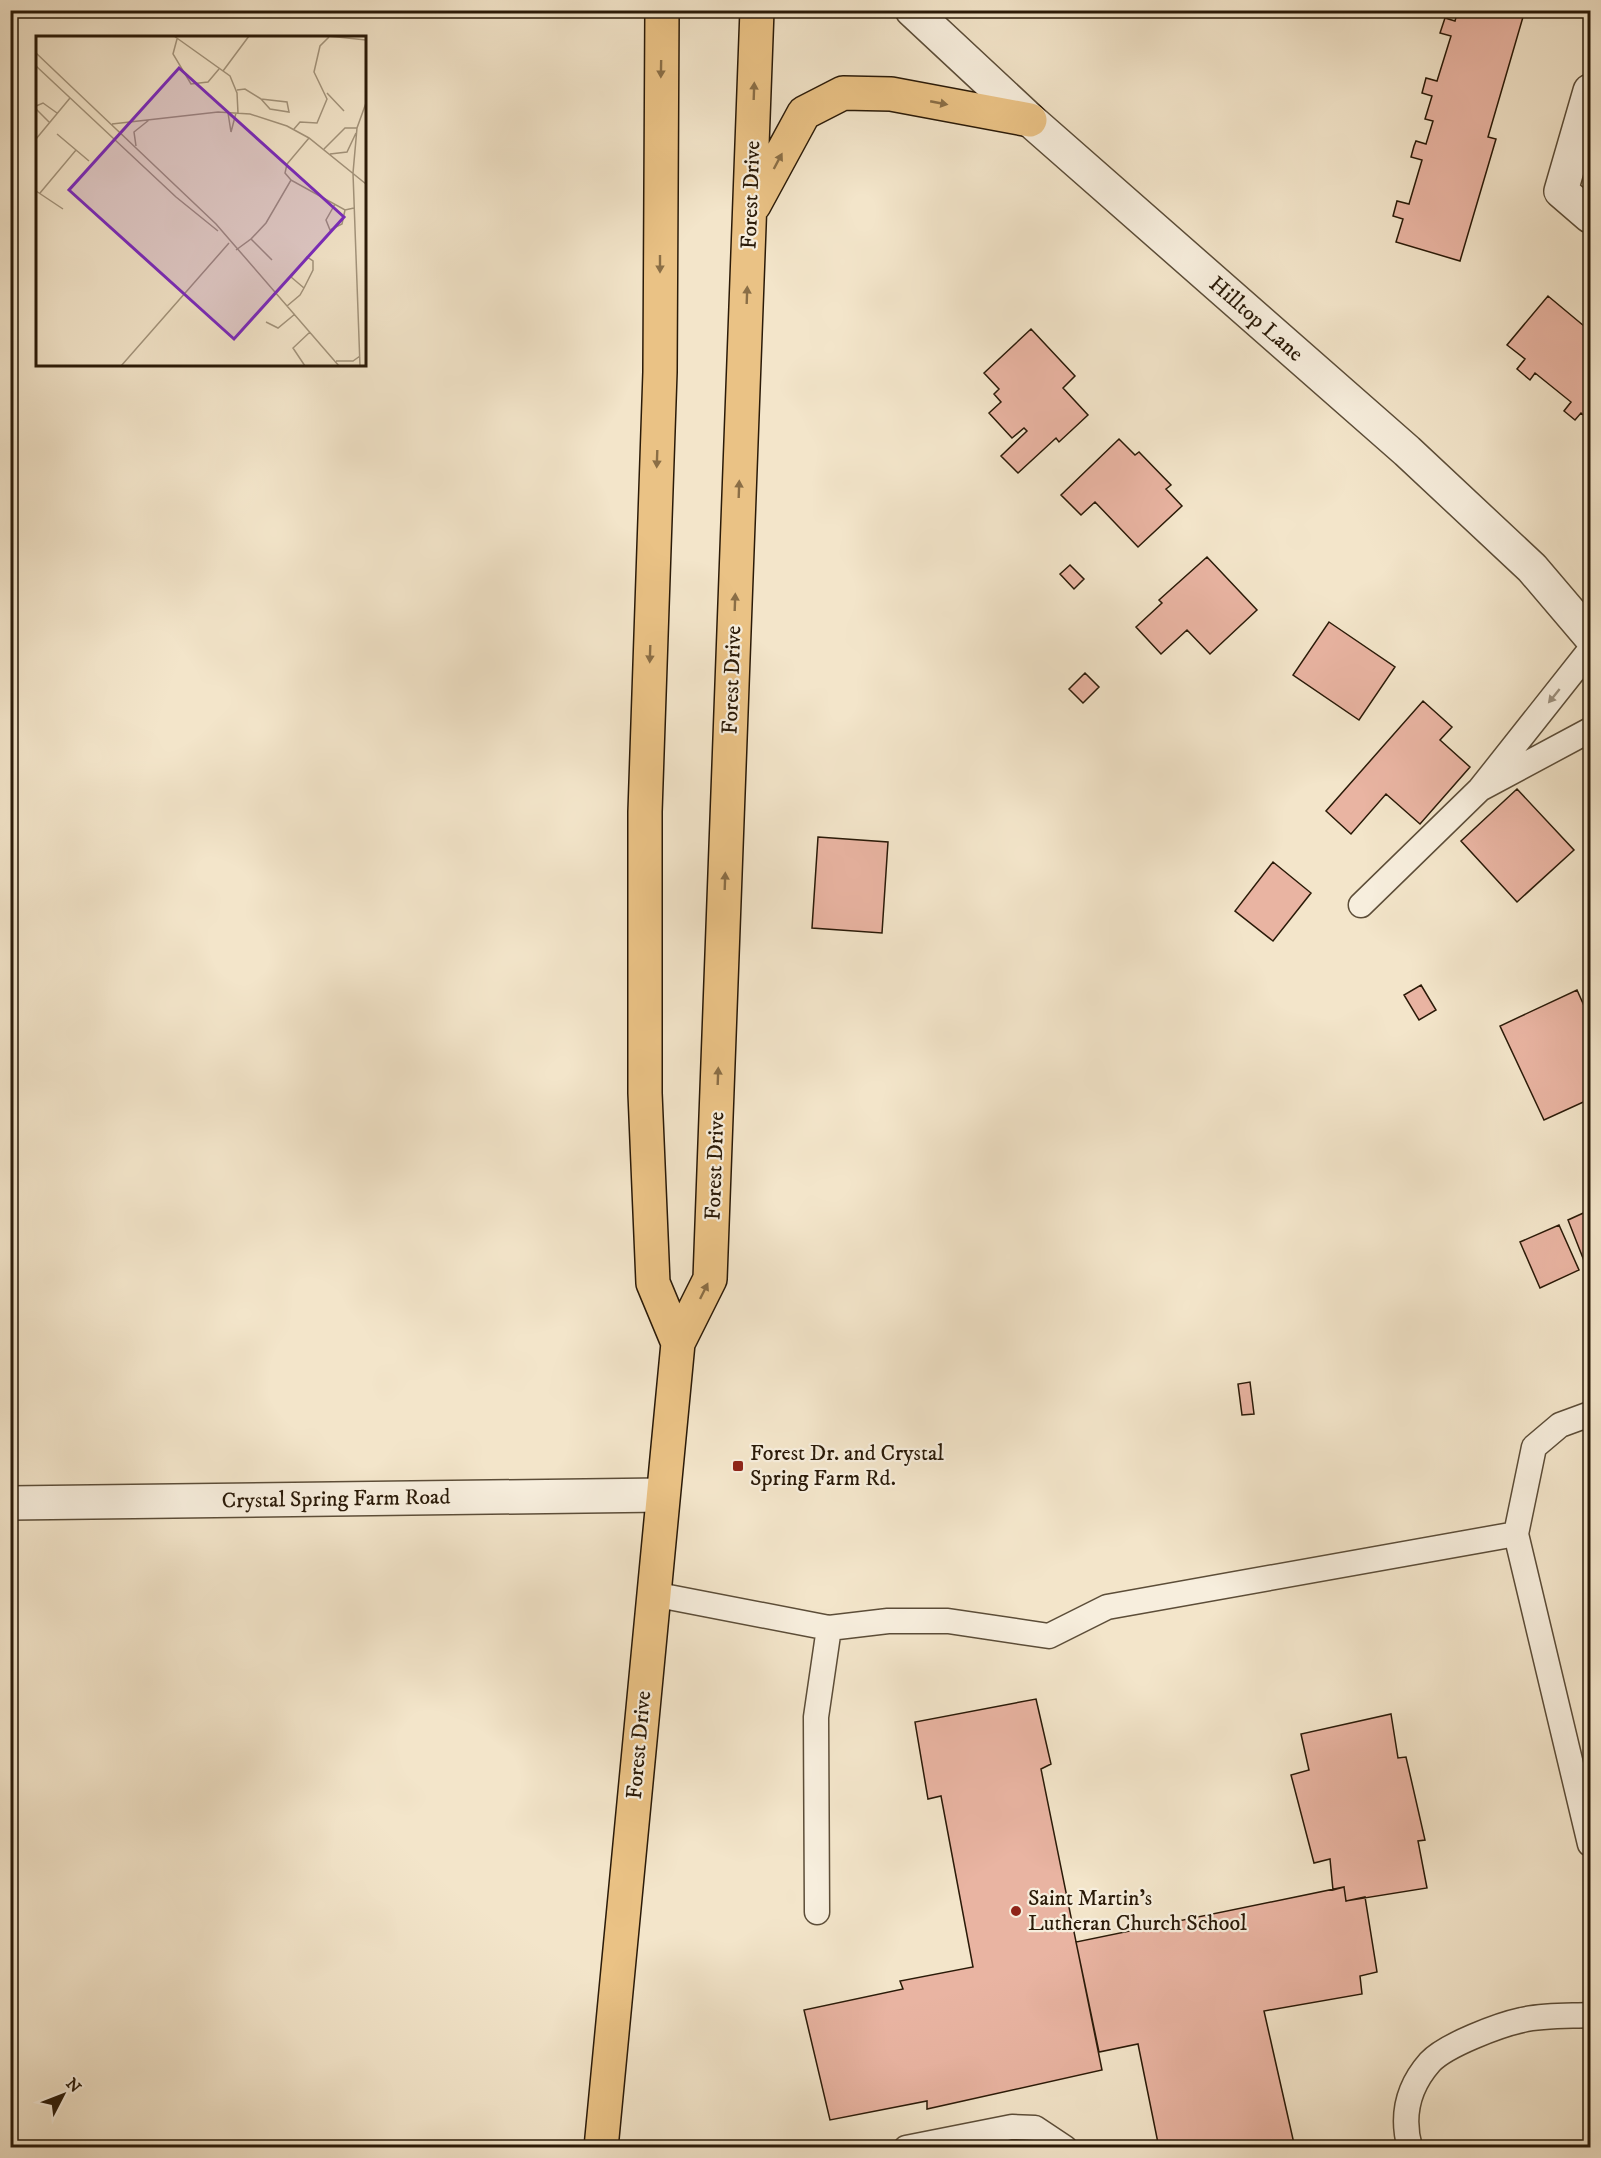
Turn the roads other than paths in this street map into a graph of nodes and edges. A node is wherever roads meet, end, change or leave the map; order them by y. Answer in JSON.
{"nodes":[{"id":1,"x":662,"y":10,"type":"edge"},
{"id":2,"x":758,"y":10,"type":"edge"},
{"id":3,"x":912,"y":10,"type":"edge"},
{"id":4,"x":1590,"y":91,"type":"edge"},
{"id":5,"x":1030,"y":120,"type":"junction"},
{"id":6,"x":750,"y":212,"type":"junction"},
{"id":7,"x":1590,"y":216,"type":"edge"},
{"id":8,"x":1590,"y":636,"type":"edge"},
{"id":9,"x":1590,"y":650,"type":"edge"},
{"id":10,"x":1590,"y":730,"type":"edge"},
{"id":11,"x":1480,"y":789,"type":"junction"},
{"id":12,"x":1361,"y":905,"type":"dead end"},
{"id":13,"x":678,"y":1343,"type":"junction"},
{"id":14,"x":1590,"y":1414,"type":"edge"},
{"id":15,"x":662,"y":1495,"type":"junction"},
{"id":16,"x":10,"y":1503,"type":"edge"},
{"id":17,"x":1516,"y":1534,"type":"junction"},
{"id":18,"x":653,"y":1594,"type":"junction"},
{"id":19,"x":829,"y":1628,"type":"junction"},
{"id":20,"x":1590,"y":1844,"type":"edge"},
{"id":21,"x":818,"y":1912,"type":"dead end"},
{"id":22,"x":1590,"y":2015,"type":"edge"},
{"id":23,"x":601,"y":2148,"type":"edge"},
{"id":24,"x":906,"y":2148,"type":"edge"},
{"id":25,"x":1065,"y":2148,"type":"edge"},
{"id":26,"x":1410,"y":2148,"type":"edge"}],
"edges":[{"from":1,"to":13,"type":"main road","name":"Forest Drive","one_way":true},
{"from":6,"to":2,"type":"main road","name":"Forest Drive","one_way":true},
{"from":3,"to":5,"type":"street","name":"Hilltop Lane"},
{"from":4,"to":7,"type":"street"},
{"from":6,"to":5,"type":"main road","one_way":true},
{"from":5,"to":8,"type":"street","name":"Hilltop Lane"},
{"from":13,"to":6,"type":"main road","name":"Forest Drive","one_way":true},
{"from":9,"to":11,"type":"lane","one_way":true},
{"from":10,"to":11,"type":"lane"},
{"from":11,"to":12,"type":"lane"},
{"from":13,"to":15,"type":"main road","name":"Forest Drive"},
{"from":14,"to":17,"type":"lane"},
{"from":15,"to":16,"type":"street","name":"Crystal Spring Farm Road"},
{"from":15,"to":18,"type":"main road","name":"Forest Drive"},
{"from":17,"to":19,"type":"lane"},
{"from":17,"to":20,"type":"lane"},
{"from":18,"to":19,"type":"lane"},
{"from":18,"to":23,"type":"main road","name":"Forest Drive"},
{"from":19,"to":21,"type":"lane"},
{"from":22,"to":26,"type":"lane"},
{"from":24,"to":25,"type":"lane"}]}
